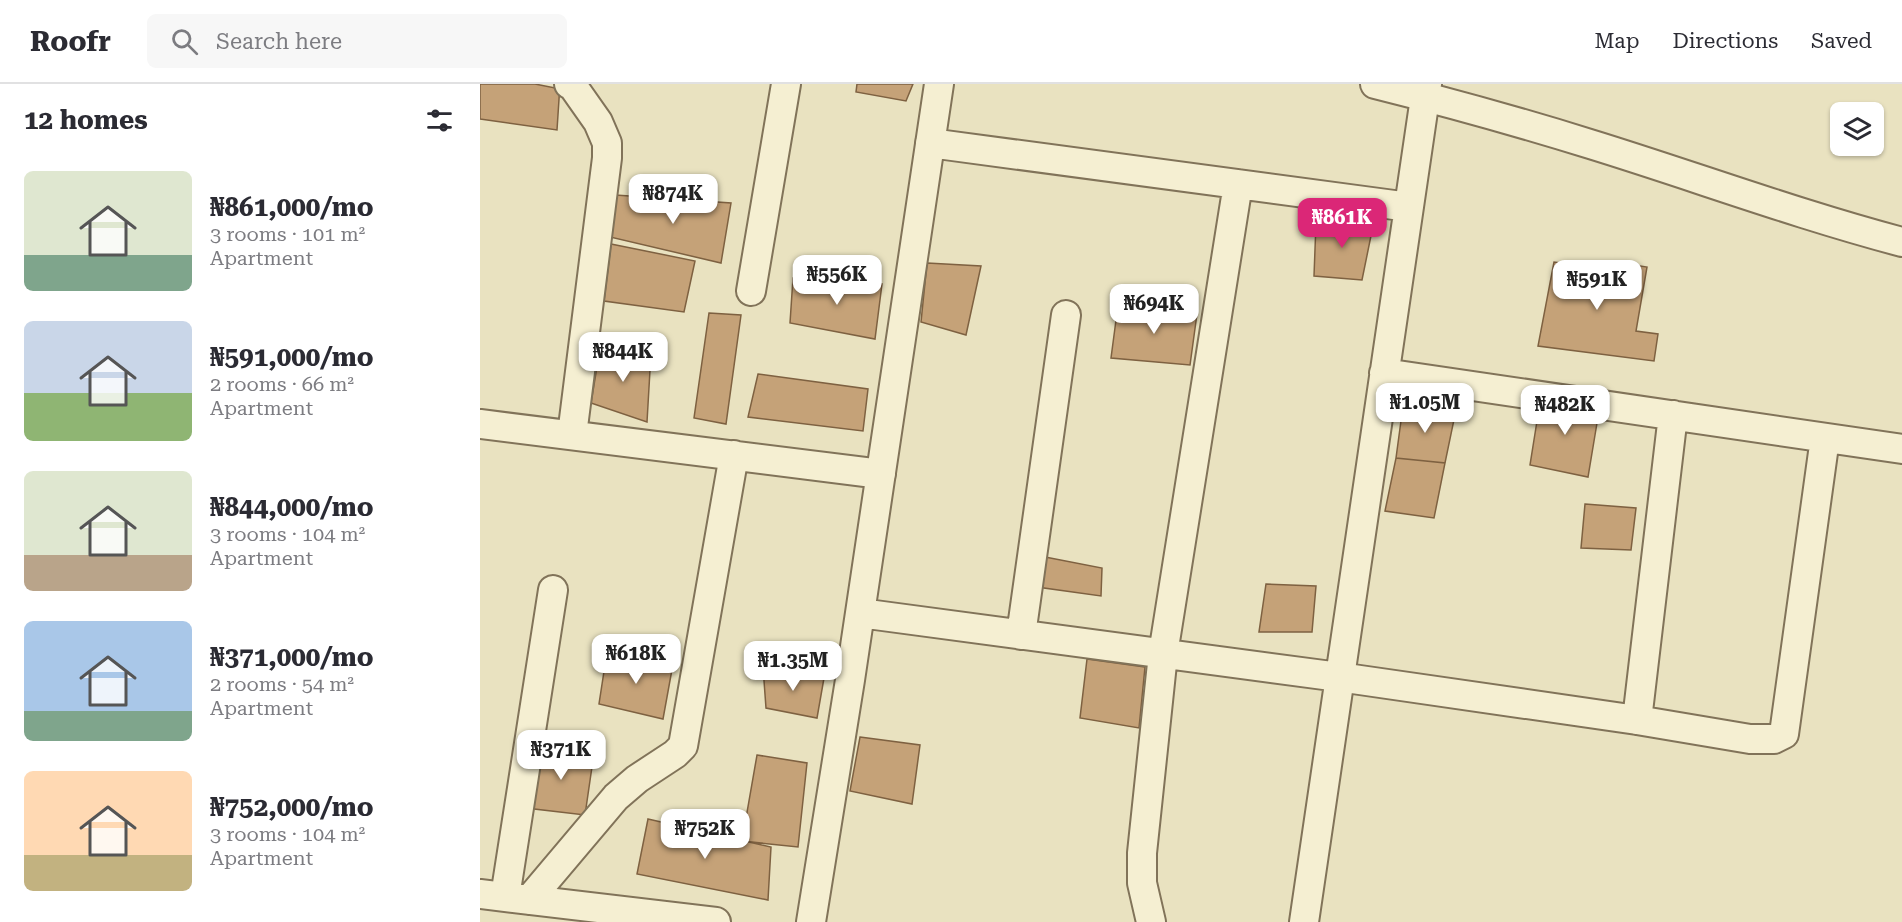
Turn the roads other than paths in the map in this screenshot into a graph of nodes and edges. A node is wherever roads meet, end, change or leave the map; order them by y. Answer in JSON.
{"nodes":[{"id":1,"x":569,"y":84,"type":"edge"},
{"id":2,"x":786,"y":84,"type":"edge"},
{"id":3,"x":939,"y":84,"type":"edge"},
{"id":4,"x":1375,"y":84,"type":"edge"},
{"id":5,"x":1426,"y":90,"type":"edge"},
{"id":6,"x":930,"y":143,"type":"junction"},
{"id":7,"x":1238,"y":184,"type":"junction"},
{"id":8,"x":1409,"y":207,"type":"junction"},
{"id":9,"x":1902,"y":242,"type":"edge"},
{"id":10,"x":751,"y":291,"type":"dead end"},
{"id":11,"x":1066,"y":315,"type":"dead end"},
{"id":12,"x":1384,"y":373,"type":"junction"},
{"id":13,"x":1673,"y":416,"type":"junction"},
{"id":14,"x":480,"y":424,"type":"edge"},
{"id":15,"x":572,"y":435,"type":"junction"},
{"id":16,"x":1825,"y":438,"type":"junction"},
{"id":17,"x":1902,"y":449,"type":"edge"},
{"id":18,"x":734,"y":456,"type":"junction"},
{"id":19,"x":881,"y":474,"type":"junction"},
{"id":20,"x":553,"y":590,"type":"dead end"},
{"id":21,"x":860,"y":613,"type":"junction"},
{"id":22,"x":1021,"y":635,"type":"junction"},
{"id":23,"x":1163,"y":654,"type":"junction"},
{"id":24,"x":1339,"y":677,"type":"junction"},
{"id":25,"x":1637,"y":720,"type":"junction"},
{"id":26,"x":505,"y":897,"type":"edge"},
{"id":27,"x":658,"y":919,"type":"edge"},
{"id":28,"x":716,"y":922,"type":"edge"},
{"id":29,"x":812,"y":922,"type":"edge"},
{"id":30,"x":1151,"y":922,"type":"edge"},
{"id":31,"x":1304,"y":922,"type":"edge"}],
"edges":[{"from":1,"to":15,"type":"street"},
{"from":2,"to":10,"type":"street"},
{"from":3,"to":6,"type":"street"},
{"from":4,"to":5,"type":"street"},
{"from":5,"to":8,"type":"street"},
{"from":5,"to":9,"type":"street"},
{"from":6,"to":7,"type":"street"},
{"from":6,"to":19,"type":"street"},
{"from":7,"to":8,"type":"street"},
{"from":7,"to":23,"type":"street"},
{"from":8,"to":12,"type":"street"},
{"from":11,"to":22,"type":"street"},
{"from":12,"to":13,"type":"street"},
{"from":12,"to":24,"type":"street"},
{"from":13,"to":16,"type":"street"},
{"from":13,"to":25,"type":"street"},
{"from":14,"to":15,"type":"street"},
{"from":15,"to":18,"type":"street"},
{"from":16,"to":17,"type":"street"},
{"from":16,"to":25,"type":"street"},
{"from":18,"to":19,"type":"street"},
{"from":18,"to":26,"type":"street"},
{"from":19,"to":21,"type":"street"},
{"from":20,"to":26,"type":"street"},
{"from":21,"to":22,"type":"street"},
{"from":21,"to":29,"type":"street"},
{"from":22,"to":23,"type":"street"},
{"from":23,"to":24,"type":"street"},
{"from":23,"to":30,"type":"street"},
{"from":24,"to":25,"type":"street"},
{"from":24,"to":31,"type":"street"},
{"from":26,"to":27,"type":"street"},
{"from":27,"to":28,"type":"street"}]}
